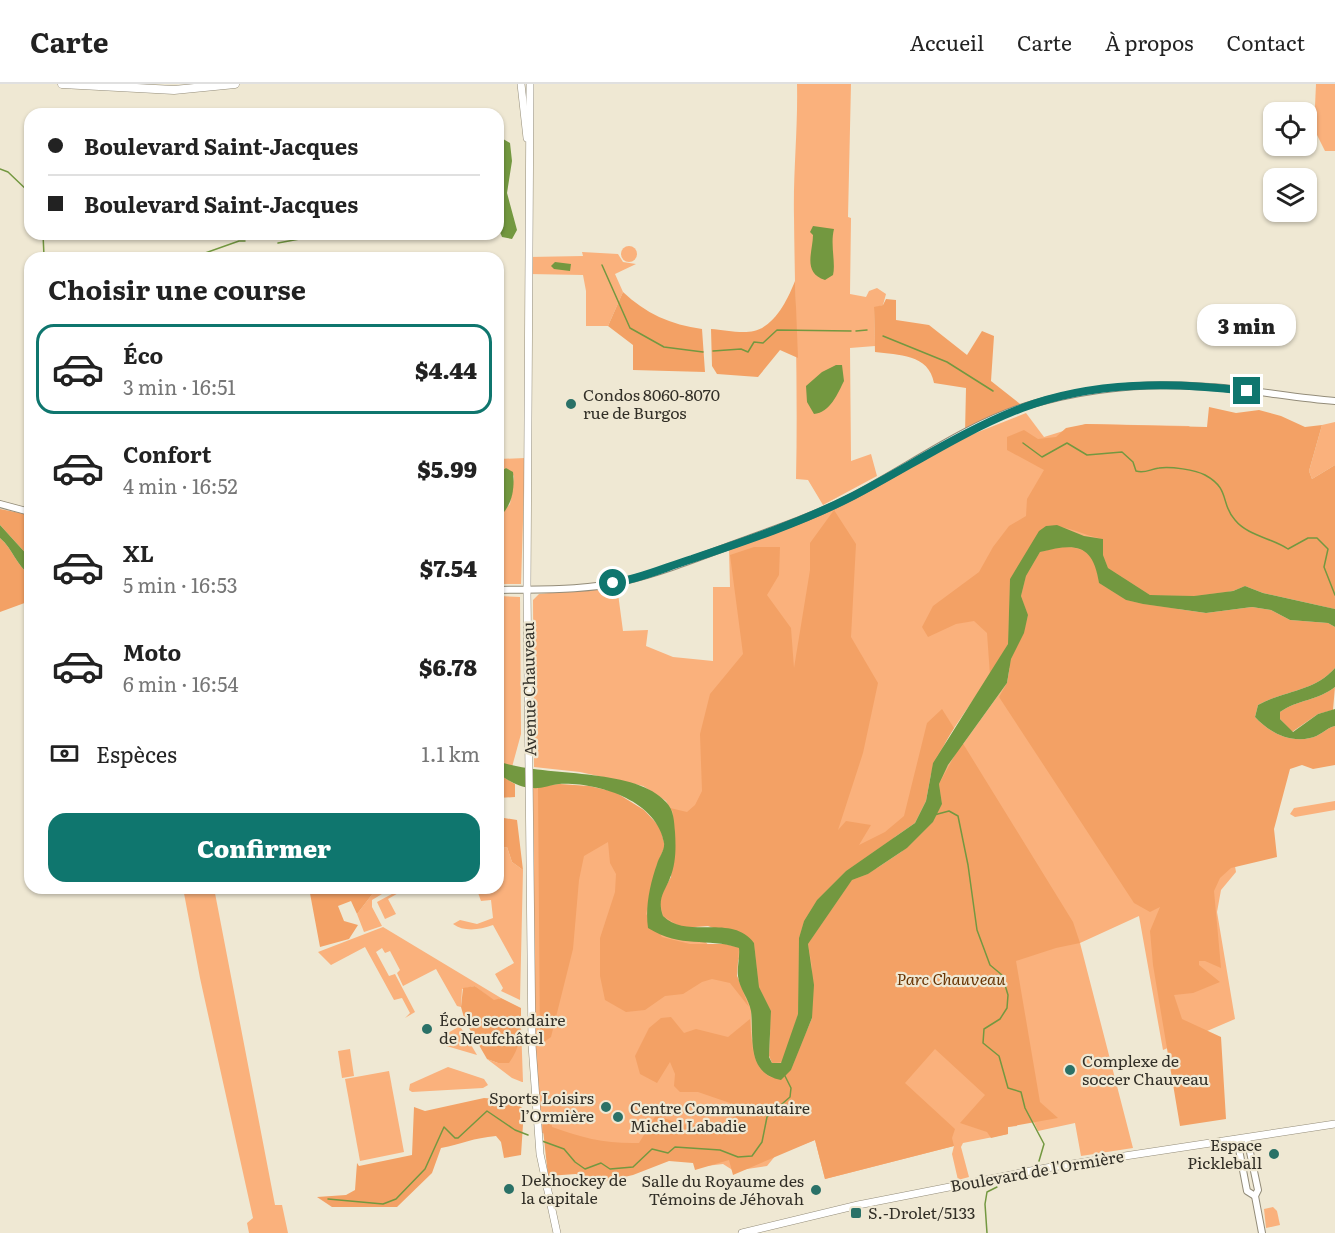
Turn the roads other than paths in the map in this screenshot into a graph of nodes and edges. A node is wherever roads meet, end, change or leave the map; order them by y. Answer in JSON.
{"nodes":[{"id":1,"x":62,"y":84,"type":"edge"},
{"id":2,"x":235,"y":84,"type":"edge"},
{"id":3,"x":521,"y":84,"type":"edge"},
{"id":4,"x":530,"y":84,"type":"edge"},
{"id":5,"x":529,"y":143,"type":"junction"},
{"id":6,"x":1335,"y":401,"type":"edge"},
{"id":7,"x":0,"y":504,"type":"edge"},
{"id":8,"x":24,"y":510,"type":"edge"},
{"id":9,"x":504,"y":590,"type":"edge"},
{"id":10,"x":527,"y":590,"type":"junction"},
{"id":11,"x":1335,"y":1124,"type":"edge"},
{"id":12,"x":1247,"y":1138,"type":"junction"},
{"id":13,"x":1237,"y":1139,"type":"junction"},
{"id":14,"x":1255,"y":1196,"type":"junction"},
{"id":15,"x":557,"y":1233,"type":"edge"},
{"id":16,"x":742,"y":1233,"type":"edge"},
{"id":17,"x":1262,"y":1233,"type":"edge"}],
"edges":[{"from":1,"to":2,"type":"highway"},
{"from":3,"to":5,"type":"main road","name":"Avenue Chauveau"},
{"from":4,"to":5,"type":"main road","name":"Avenue Chauveau"},
{"from":5,"to":10,"type":"main road","name":"Avenue Chauveau"},
{"from":6,"to":10,"type":"street"},
{"from":7,"to":8,"type":"street"},
{"from":9,"to":10,"type":"street"},
{"from":10,"to":15,"type":"main road","name":"Avenue Chauveau"},
{"from":11,"to":12,"type":"main road","name":"Boulevard de l'Ormière"},
{"from":12,"to":13,"type":"main road","name":"Boulevard de l'Ormière"},
{"from":12,"to":14,"type":"street"},
{"from":13,"to":14,"type":"street"},
{"from":13,"to":16,"type":"main road","name":"Boulevard de l'Ormière"},
{"from":14,"to":17,"type":"street"}]}
